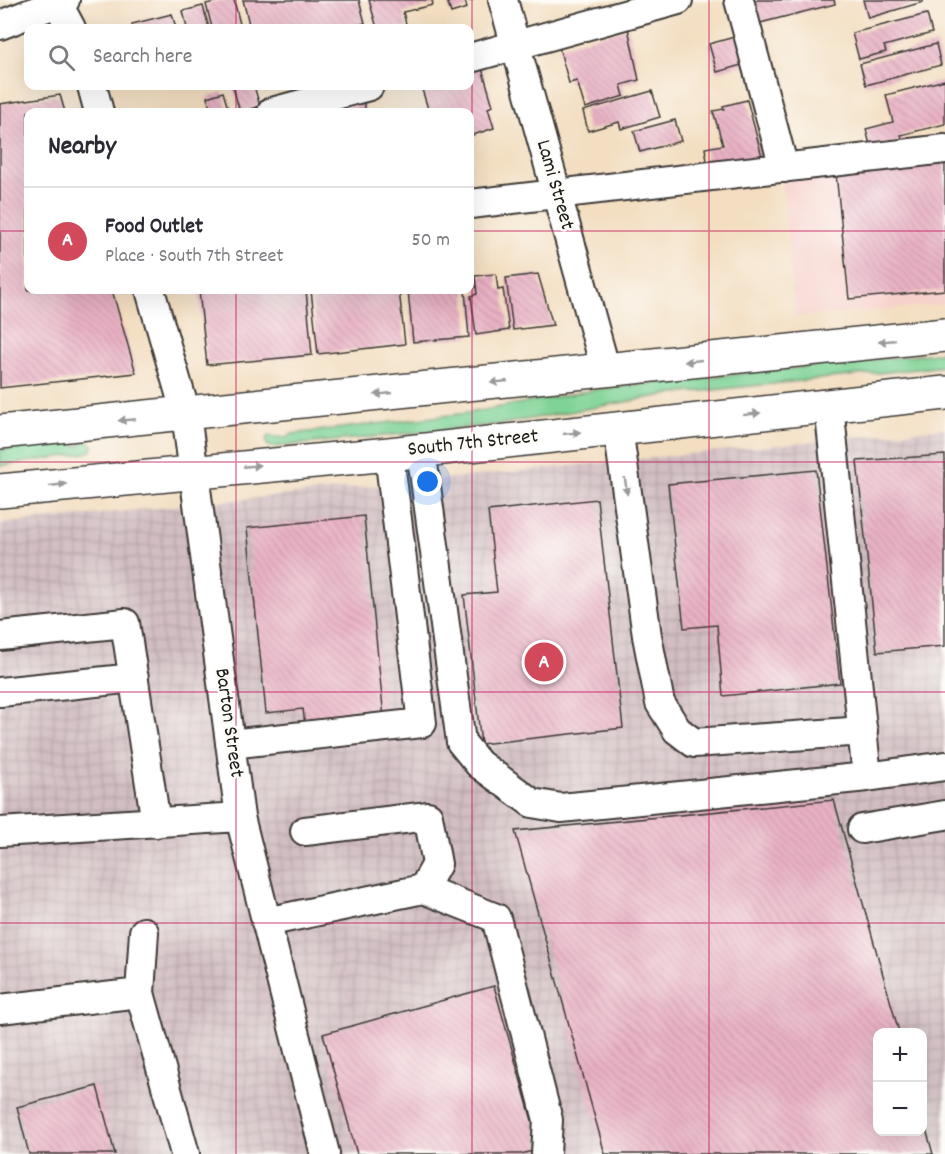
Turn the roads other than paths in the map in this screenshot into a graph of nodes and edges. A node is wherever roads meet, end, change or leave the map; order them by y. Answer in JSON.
{"nodes":[{"id":1,"x":503,"y":0,"type":"edge"},
{"id":2,"x":678,"y":0,"type":"edge"},
{"id":3,"x":739,"y":0,"type":"edge"},
{"id":4,"x":60,"y":1,"type":"edge"},
{"id":5,"x":69,"y":24,"type":"edge"},
{"id":6,"x":0,"y":25,"type":"edge"},
{"id":7,"x":515,"y":45,"type":"junction"},
{"id":8,"x":474,"y":57,"type":"edge"},
{"id":9,"x":93,"y":90,"type":"edge"},
{"id":10,"x":358,"y":90,"type":"edge"},
{"id":11,"x":309,"y":107,"type":"edge"},
{"id":12,"x":98,"y":108,"type":"edge"},
{"id":13,"x":945,"y":149,"type":"edge"},
{"id":14,"x":784,"y":168,"type":"junction"},
{"id":15,"x":557,"y":196,"type":"junction"},
{"id":16,"x":474,"y":204,"type":"edge"},
{"id":17,"x":151,"y":294,"type":"edge"},
{"id":18,"x":945,"y":334,"type":"edge"},
{"id":19,"x":606,"y":371,"type":"junction"},
{"id":20,"x":945,"y":393,"type":"edge"},
{"id":21,"x":829,"y":405,"type":"junction"},
{"id":22,"x":186,"y":414,"type":"junction"},
{"id":23,"x":618,"y":428,"type":"junction"},
{"id":24,"x":0,"y":432,"type":"edge"},
{"id":25,"x":405,"y":452,"type":"junction"},
{"id":26,"x":194,"y":471,"type":"junction"},
{"id":27,"x":0,"y":491,"type":"edge"},
{"id":28,"x":0,"y":636,"type":"edge"},
{"id":29,"x":134,"y":678,"type":"junction"},
{"id":30,"x":0,"y":692,"type":"edge"},
{"id":31,"x":864,"y":731,"type":"junction"},
{"id":32,"x":230,"y":744,"type":"junction"},
{"id":33,"x":945,"y":766,"type":"edge"},
{"id":34,"x":867,"y":777,"type":"junction"},
{"id":35,"x":945,"y":815,"type":"edge"},
{"id":36,"x":240,"y":818,"type":"junction"},
{"id":37,"x":156,"y":823,"type":"junction"},
{"id":38,"x":862,"y":829,"type":"dead end"},
{"id":39,"x":305,"y":831,"type":"dead end"},
{"id":40,"x":0,"y":832,"type":"edge"},
{"id":41,"x":423,"y":889,"type":"junction"},
{"id":42,"x":266,"y":921,"type":"junction"},
{"id":43,"x":144,"y":932,"type":"dead end"},
{"id":44,"x":140,"y":993,"type":"junction"},
{"id":45,"x":0,"y":1009,"type":"edge"},
{"id":46,"x":185,"y":1154,"type":"edge"},
{"id":47,"x":325,"y":1154,"type":"edge"},
{"id":48,"x":546,"y":1154,"type":"edge"}],
"edges":[{"from":1,"to":7,"type":"street","name":"Lami Street"},
{"from":2,"to":7,"type":"street"},
{"from":3,"to":14,"type":"street"},
{"from":4,"to":5,"type":"street"},
{"from":4,"to":6,"type":"street"},
{"from":7,"to":8,"type":"street"},
{"from":7,"to":15,"type":"street","name":"Lami Street"},
{"from":9,"to":12,"type":"street"},
{"from":10,"to":11,"type":"street"},
{"from":13,"to":14,"type":"street"},
{"from":14,"to":15,"type":"street"},
{"from":15,"to":16,"type":"street"},
{"from":15,"to":19,"type":"street","name":"Lami Street"},
{"from":17,"to":22,"type":"street","name":"Barton Street"},
{"from":18,"to":19,"type":"main road","one_way":true},
{"from":19,"to":22,"type":"main road","one_way":true},
{"from":20,"to":21,"type":"main road","name":"South 7th Street"},
{"from":23,"to":21,"type":"main road","name":"South 7th Street","one_way":true},
{"from":21,"to":31,"type":"street"},
{"from":22,"to":24,"type":"main road","one_way":true},
{"from":22,"to":26,"type":"street","name":"Barton Street"},
{"from":25,"to":23,"type":"main road","name":"South 7th Street","one_way":true},
{"from":23,"to":31,"type":"street","one_way":true},
{"from":26,"to":25,"type":"main road","name":"South 7th Street","one_way":true},
{"from":25,"to":32,"type":"street"},
{"from":25,"to":34,"type":"street"},
{"from":27,"to":26,"type":"main road","name":"South 7th Street","one_way":true},
{"from":26,"to":32,"type":"street","name":"Barton Street"},
{"from":28,"to":29,"type":"street"},
{"from":29,"to":30,"type":"street"},
{"from":29,"to":37,"type":"street"},
{"from":31,"to":34,"type":"street"},
{"from":32,"to":36,"type":"street","name":"Barton Street"},
{"from":33,"to":34,"type":"street"},
{"from":35,"to":38,"type":"street"},
{"from":36,"to":37,"type":"street"},
{"from":36,"to":42,"type":"street","name":"Barton Street"},
{"from":37,"to":40,"type":"street"},
{"from":39,"to":41,"type":"street"},
{"from":41,"to":42,"type":"street"},
{"from":41,"to":48,"type":"street"},
{"from":42,"to":47,"type":"street","name":"Barton Street"},
{"from":43,"to":44,"type":"street"},
{"from":44,"to":45,"type":"street"},
{"from":44,"to":46,"type":"street"}]}
